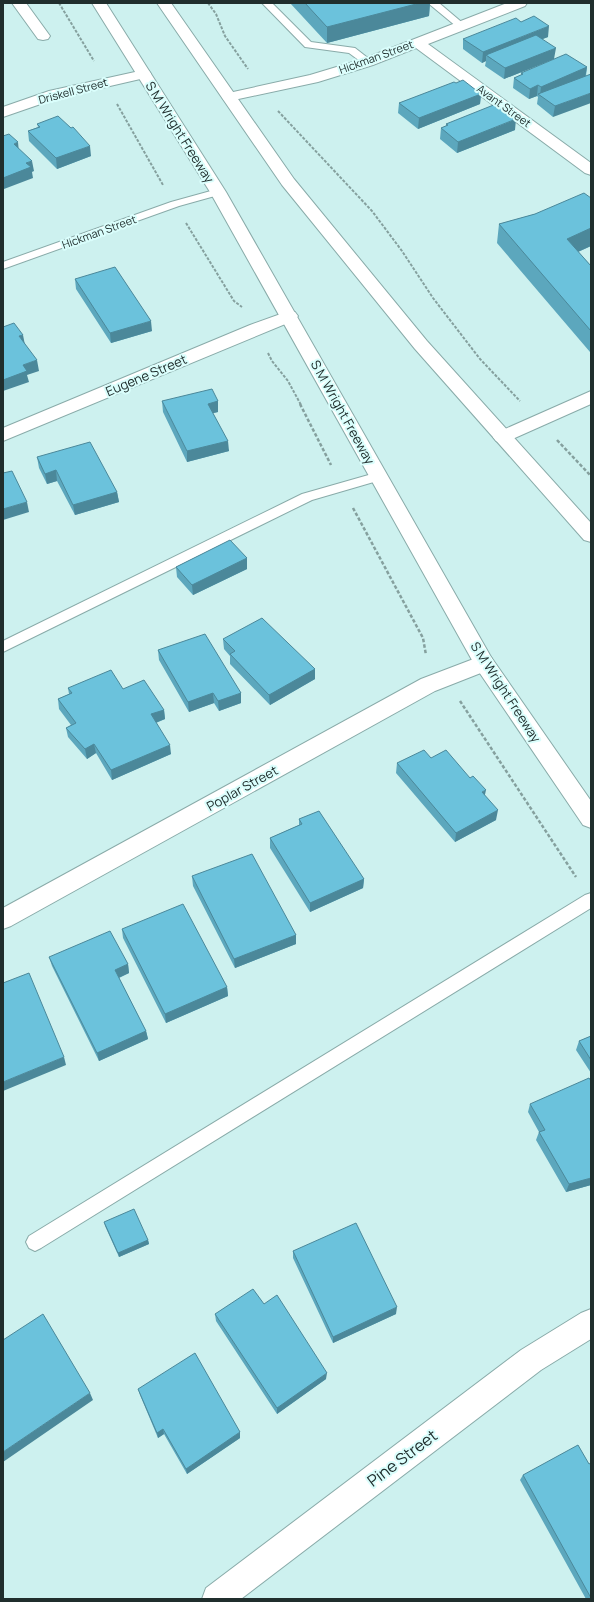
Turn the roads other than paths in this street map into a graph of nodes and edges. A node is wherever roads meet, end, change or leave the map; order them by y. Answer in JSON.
{"nodes":[{"id":1,"x":20,"y":3,"type":"edge"},
{"id":2,"x":99,"y":3,"type":"edge"},
{"id":3,"x":164,"y":3,"type":"edge"},
{"id":4,"x":267,"y":3,"type":"edge"},
{"id":5,"x":433,"y":3,"type":"edge"},
{"id":6,"x":520,"y":3,"type":"edge"},
{"id":7,"x":460,"y":25,"type":"junction"},
{"id":8,"x":43,"y":36,"type":"dead end"},
{"id":9,"x":417,"y":42,"type":"junction"},
{"id":10,"x":368,"y":62,"type":"junction"},
{"id":11,"x":144,"y":74,"type":"junction"},
{"id":12,"x":229,"y":97,"type":"junction"},
{"id":13,"x":3,"y":112,"type":"edge"},
{"id":14,"x":591,"y":170,"type":"edge"},
{"id":15,"x":218,"y":192,"type":"junction"},
{"id":16,"x":3,"y":266,"type":"edge"},
{"id":17,"x":289,"y":316,"type":"junction"},
{"id":18,"x":591,"y":397,"type":"edge"},
{"id":19,"x":3,"y":435,"type":"edge"},
{"id":20,"x":502,"y":437,"type":"junction"},
{"id":21,"x":379,"y":476,"type":"junction"},
{"id":22,"x":591,"y":535,"type":"edge"},
{"id":23,"x":3,"y":647,"type":"edge"},
{"id":24,"x":484,"y":663,"type":"junction"},
{"id":25,"x":591,"y":818,"type":"edge"},
{"id":26,"x":591,"y":900,"type":"edge"},
{"id":27,"x":3,"y":919,"type":"edge"},
{"id":28,"x":35,"y":1242,"type":"dead end"},
{"id":29,"x":591,"y":1323,"type":"edge"},
{"id":30,"x":217,"y":1599,"type":"edge"}],
"edges":[{"from":1,"to":8,"type":"main road"},
{"from":2,"to":11,"type":"main road","name":"S M Wright Freeway"},
{"from":3,"to":12,"type":"main road"},
{"from":4,"to":10,"type":"lane"},
{"from":5,"to":7,"type":"lane"},
{"from":6,"to":7,"type":"main road","name":"Hickman Street"},
{"from":7,"to":9,"type":"main road","name":"Hickman Street"},
{"from":9,"to":10,"type":"main road","name":"Hickman Street"},
{"from":9,"to":14,"type":"main road","name":"Avant Street"},
{"from":10,"to":12,"type":"main road","name":"Hickman Street"},
{"from":11,"to":13,"type":"main road","name":"Driskell Street"},
{"from":11,"to":15,"type":"main road","name":"S M Wright Freeway"},
{"from":12,"to":20,"type":"main road"},
{"from":15,"to":16,"type":"lane","name":"Hickman Street"},
{"from":15,"to":17,"type":"main road","name":"S M Wright Freeway"},
{"from":17,"to":19,"type":"main road","name":"Eugene Street"},
{"from":17,"to":21,"type":"main road","name":"S M Wright Freeway"},
{"from":18,"to":20,"type":"main road"},
{"from":20,"to":22,"type":"main road"},
{"from":21,"to":23,"type":"lane"},
{"from":21,"to":24,"type":"main road","name":"S M Wright Freeway"},
{"from":24,"to":25,"type":"main road","name":"S M Wright Freeway"},
{"from":24,"to":27,"type":"main road","name":"Poplar Street"},
{"from":26,"to":28,"type":"lane"},
{"from":29,"to":30,"type":"main road","name":"Pine Street"}]}
